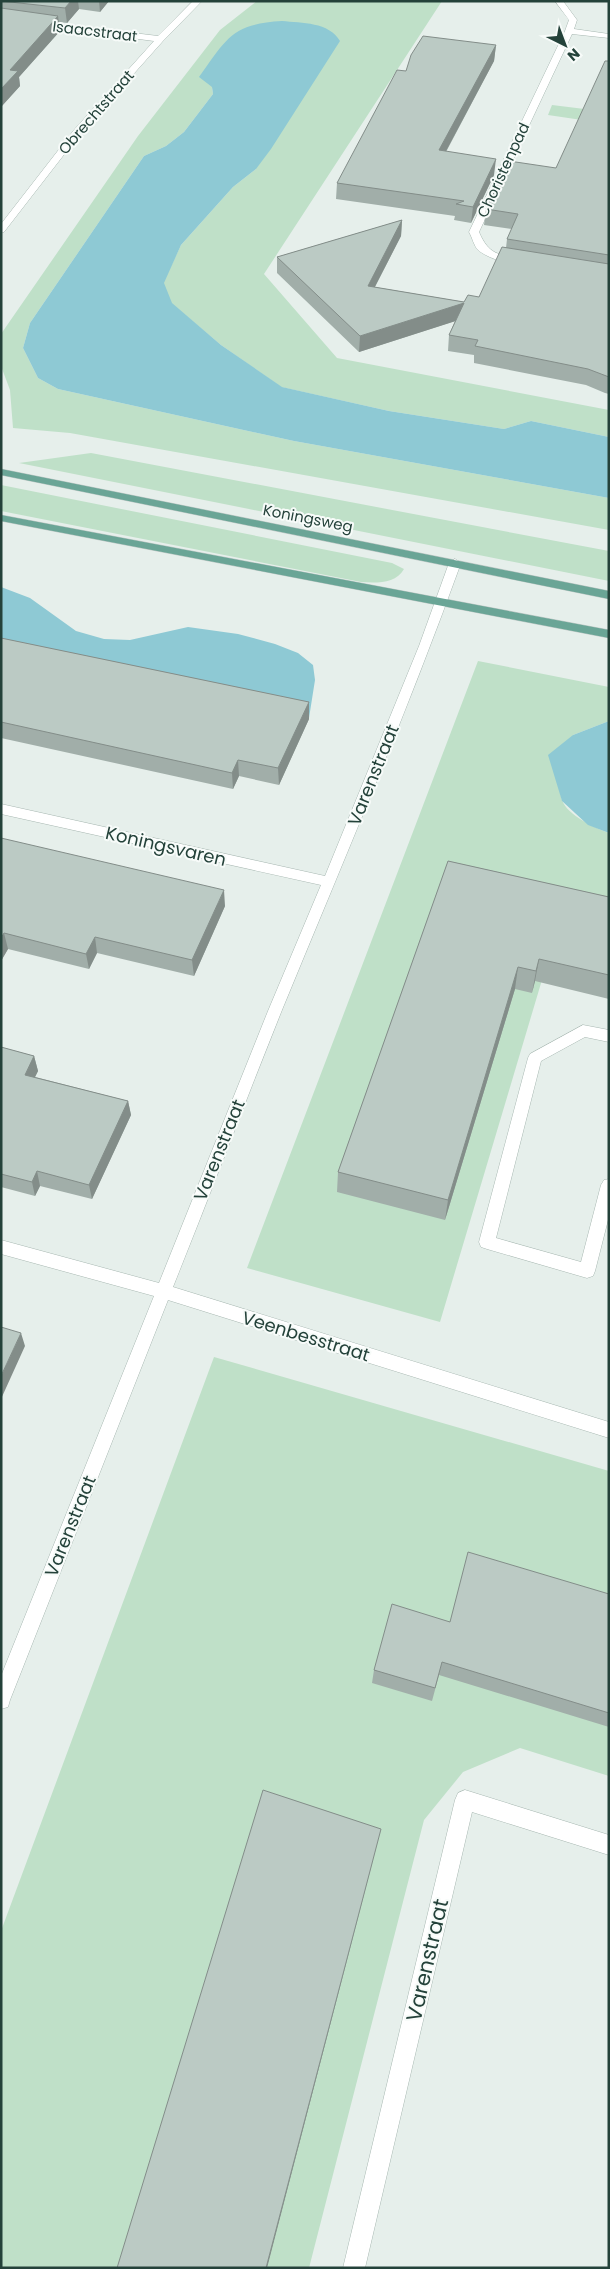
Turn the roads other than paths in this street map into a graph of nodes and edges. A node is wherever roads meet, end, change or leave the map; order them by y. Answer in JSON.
{"nodes":[{"id":1,"x":198,"y":1,"type":"edge"},
{"id":2,"x":559,"y":1,"type":"edge"},
{"id":3,"x":1,"y":19,"type":"edge"},
{"id":4,"x":569,"y":31,"type":"junction"},
{"id":5,"x":609,"y":36,"type":"edge"},
{"id":6,"x":160,"y":39,"type":"junction"},
{"id":7,"x":1,"y":230,"type":"edge"},
{"id":8,"x":531,"y":264,"type":"edge"},
{"id":9,"x":1,"y":472,"type":"edge"},
{"id":10,"x":1,"y":518,"type":"edge"},
{"id":11,"x":455,"y":563,"type":"junction"},
{"id":12,"x":609,"y":595,"type":"edge"},
{"id":13,"x":441,"y":601,"type":"junction"},
{"id":14,"x":609,"y":634,"type":"edge"},
{"id":15,"x":1,"y":809,"type":"edge"},
{"id":16,"x":330,"y":882,"type":"junction"},
{"id":17,"x":609,"y":1036,"type":"edge"},
{"id":18,"x":609,"y":1185,"type":"edge"},
{"id":19,"x":1,"y":1247,"type":"edge"},
{"id":20,"x":163,"y":1291,"type":"junction"},
{"id":21,"x":609,"y":1430,"type":"edge"},
{"id":22,"x":1,"y":1700,"type":"edge"},
{"id":23,"x":609,"y":1845,"type":"edge"},
{"id":24,"x":354,"y":2268,"type":"edge"}],
"edges":[{"from":1,"to":6,"type":"street","name":"Obrechtstraat"},
{"from":2,"to":4,"type":"street"},
{"from":3,"to":6,"type":"street","name":"Isaacstraat"},
{"from":4,"to":5,"type":"street"},
{"from":4,"to":8,"type":"street","name":"Choristenpad"},
{"from":6,"to":7,"type":"street","name":"Obrechtstraat"},
{"from":9,"to":11,"type":"main road","name":"Koningsweg"},
{"from":10,"to":13,"type":"main road"},
{"from":11,"to":12,"type":"main road","name":"Koningsweg"},
{"from":11,"to":13,"type":"street","name":"Varenstraat"},
{"from":13,"to":14,"type":"main road"},
{"from":13,"to":16,"type":"street","name":"Varenstraat"},
{"from":15,"to":16,"type":"street","name":"Koningsvaren"},
{"from":16,"to":20,"type":"street","name":"Varenstraat"},
{"from":17,"to":18,"type":"street"},
{"from":19,"to":20,"type":"street","name":"Veenbesstraat"},
{"from":20,"to":21,"type":"street","name":"Veenbesstraat"},
{"from":20,"to":22,"type":"street","name":"Varenstraat"},
{"from":23,"to":24,"type":"street","name":"Varenstraat"}]}
